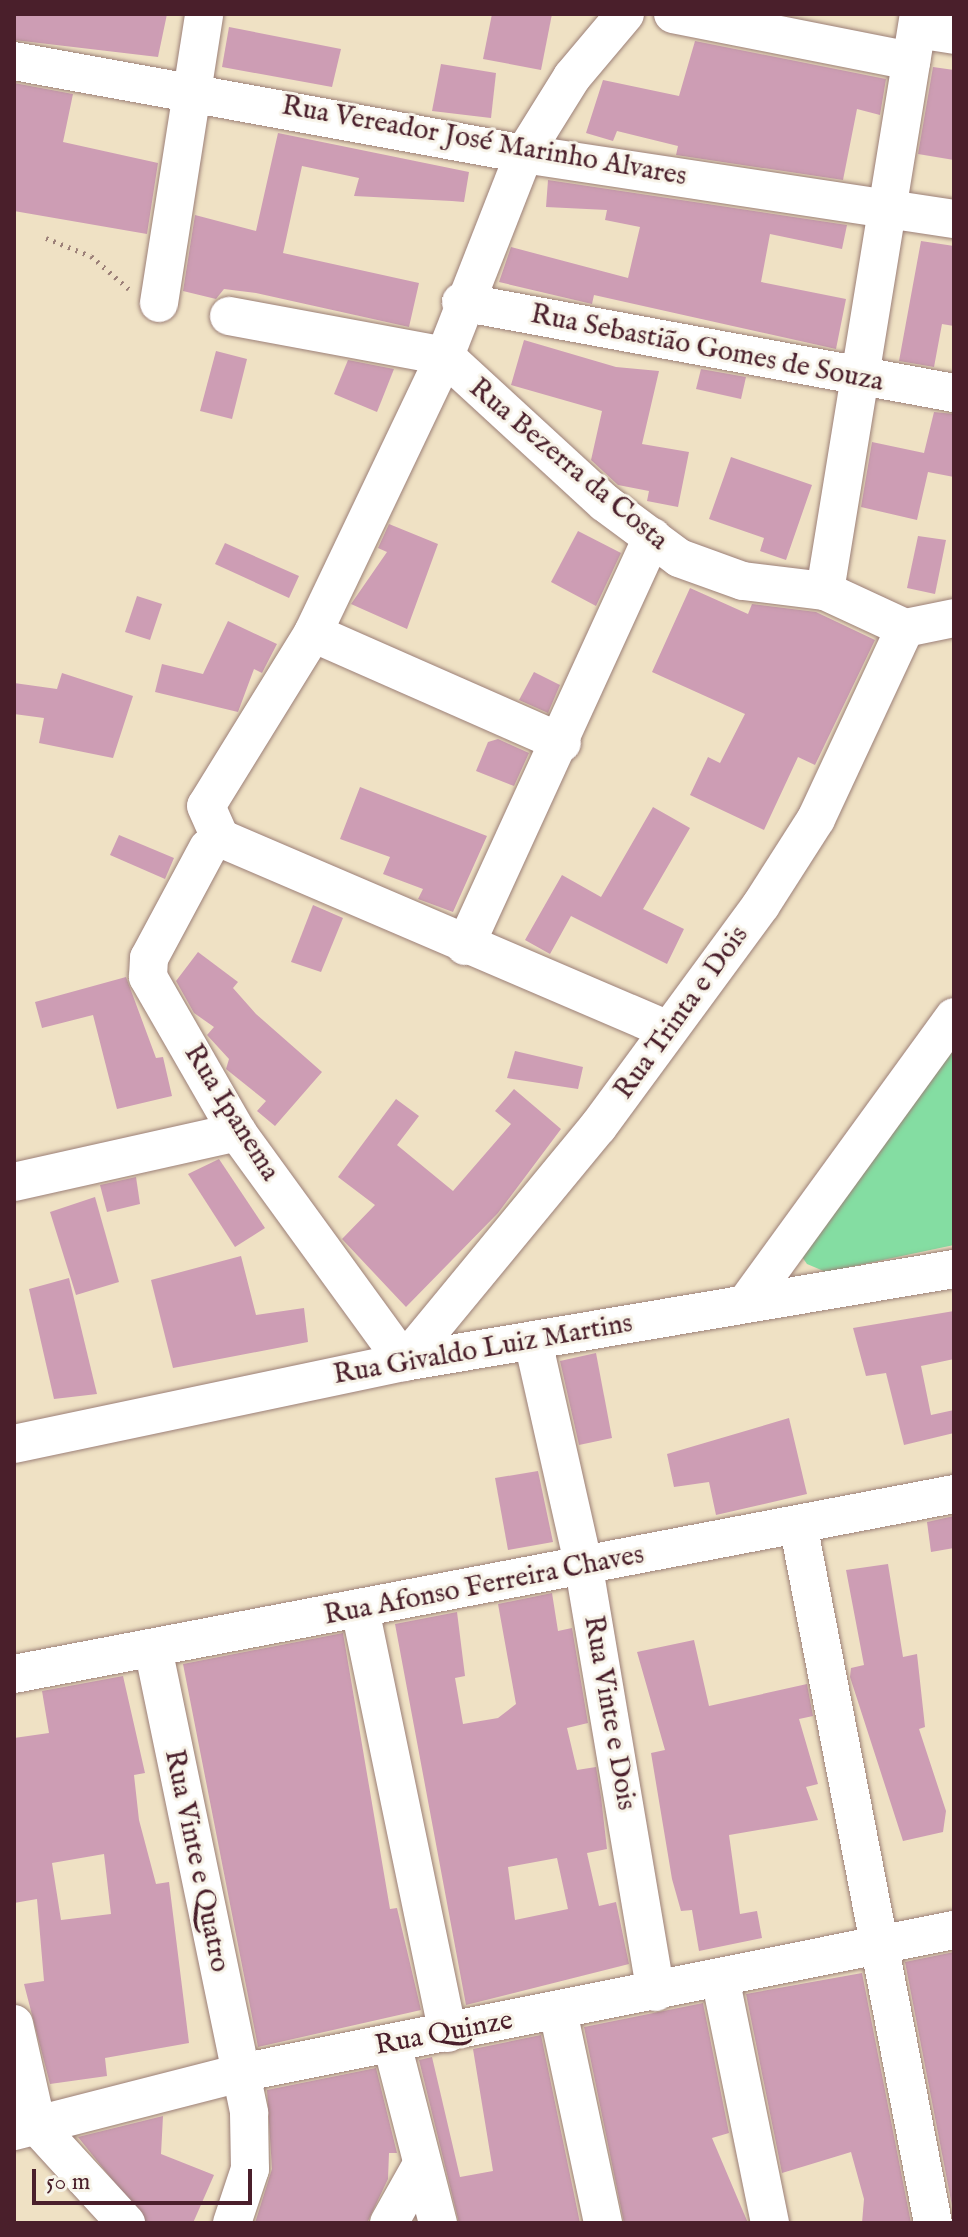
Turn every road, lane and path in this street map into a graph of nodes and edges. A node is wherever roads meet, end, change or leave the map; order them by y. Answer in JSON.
{"nodes":[{"id":1,"x":204,"y":14,"type":"edge"},
{"id":2,"x":625,"y":14,"type":"edge"},
{"id":3,"x":673,"y":14,"type":"edge"},
{"id":4,"x":916,"y":34,"type":"edge"},
{"id":5,"x":954,"y":35,"type":"edge"},
{"id":6,"x":14,"y":61,"type":"edge"},
{"id":7,"x":193,"y":91,"type":"junction"},
{"id":8,"x":524,"y":154,"type":"junction"},
{"id":9,"x":884,"y":207,"type":"junction"},
{"id":10,"x":954,"y":219,"type":"edge"},
{"id":11,"x":461,"y":302,"type":"junction"},
{"id":12,"x":159,"y":303,"type":"dead end"},
{"id":13,"x":229,"y":316,"type":"dead end"},
{"id":14,"x":445,"y":356,"type":"junction"},
{"id":15,"x":856,"y":379,"type":"junction"},
{"id":16,"x":954,"y":393,"type":"edge"},
{"id":17,"x":652,"y":537,"type":"junction"},
{"id":18,"x":825,"y":591,"type":"junction"},
{"id":19,"x":954,"y":618,"type":"edge"},
{"id":20,"x":905,"y":628,"type":"junction"},
{"id":21,"x":313,"y":633,"type":"junction"},
{"id":22,"x":562,"y":743,"type":"junction"},
{"id":23,"x":208,"y":848,"type":"dead end"},
{"id":24,"x":465,"y":946,"type":"junction"},
{"id":25,"x":954,"y":1017,"type":"edge"},
{"id":26,"x":669,"y":1030,"type":"junction"},
{"id":27,"x":237,"y":1132,"type":"junction"},
{"id":28,"x":14,"y":1182,"type":"edge"},
{"id":29,"x":954,"y":1269,"type":"edge"},
{"id":30,"x":747,"y":1302,"type":"junction"},
{"id":31,"x":533,"y":1341,"type":"junction"},
{"id":32,"x":404,"y":1362,"type":"junction"},
{"id":33,"x":14,"y":1444,"type":"edge"},
{"id":34,"x":954,"y":1494,"type":"edge"},
{"id":35,"x":798,"y":1524,"type":"junction"},
{"id":36,"x":584,"y":1568,"type":"junction"},
{"id":37,"x":360,"y":1609,"type":"junction"},
{"id":38,"x":153,"y":1648,"type":"junction"},
{"id":39,"x":14,"y":1674,"type":"edge"},
{"id":40,"x":954,"y":1930,"type":"edge"},
{"id":41,"x":875,"y":1944,"type":"junction"},
{"id":42,"x":721,"y":1982,"type":"junction"},
{"id":43,"x":656,"y":1992,"type":"junction"},
{"id":44,"x":558,"y":2011,"type":"junction"},
{"id":45,"x":14,"y":2024,"type":"edge"},
{"id":46,"x":448,"y":2033,"type":"junction"},
{"id":47,"x":392,"y":2044,"type":"junction"},
{"id":48,"x":240,"y":2073,"type":"junction"},
{"id":49,"x":25,"y":2128,"type":"edge"},
{"id":50,"x":421,"y":2166,"type":"junction"},
{"id":51,"x":126,"y":2223,"type":"edge"},
{"id":52,"x":232,"y":2223,"type":"edge"},
{"id":53,"x":389,"y":2223,"type":"edge"},
{"id":54,"x":438,"y":2223,"type":"edge"},
{"id":55,"x":603,"y":2223,"type":"edge"},
{"id":56,"x":770,"y":2223,"type":"edge"},
{"id":57,"x":933,"y":2223,"type":"edge"}],
"edges":[{"from":1,"to":7,"type":"street"},
{"from":2,"to":8,"type":"street"},
{"from":3,"to":4,"type":"street"},
{"from":4,"to":5,"type":"street"},
{"from":4,"to":9,"type":"street"},
{"from":6,"to":7,"type":"street","name":"Rua Vereador José Marinho Alvares"},
{"from":7,"to":8,"type":"street","name":"Rua Vereador José Marinho Alvares"},
{"from":7,"to":12,"type":"street"},
{"from":8,"to":9,"type":"street","name":"Rua Vereador José Marinho Alvares"},
{"from":8,"to":11,"type":"street"},
{"from":9,"to":10,"type":"street","name":"Rua Vereador José Marinho Alvares"},
{"from":9,"to":15,"type":"street"},
{"from":11,"to":14,"type":"street"},
{"from":11,"to":15,"type":"street","name":"Rua Sebastião Gomes de Souza"},
{"from":13,"to":14,"type":"street","name":"Rua Bezerra da Costa"},
{"from":14,"to":17,"type":"street","name":"Rua Bezerra da Costa"},
{"from":14,"to":21,"type":"street"},
{"from":15,"to":16,"type":"street","name":"Rua Sebastião Gomes de Souza"},
{"from":15,"to":18,"type":"street"},
{"from":17,"to":18,"type":"street","name":"Rua Bezerra da Costa"},
{"from":17,"to":22,"type":"street"},
{"from":18,"to":20,"type":"street","name":"Rua Bezerra da Costa"},
{"from":19,"to":20,"type":"street"},
{"from":20,"to":26,"type":"street","name":"Rua Trinta e Dois"},
{"from":21,"to":22,"type":"street"},
{"from":21,"to":24,"type":"street"},
{"from":22,"to":24,"type":"street"},
{"from":23,"to":27,"type":"street","name":"Rua Ipanema"},
{"from":24,"to":26,"type":"street"},
{"from":25,"to":30,"type":"street"},
{"from":26,"to":32,"type":"street","name":"Rua Trinta e Dois"},
{"from":27,"to":28,"type":"street"},
{"from":27,"to":32,"type":"street","name":"Rua Ipanema"},
{"from":29,"to":30,"type":"street","name":"Rua Givaldo Luiz Martins"},
{"from":30,"to":31,"type":"street","name":"Rua Givaldo Luiz Martins"},
{"from":31,"to":32,"type":"street","name":"Rua Givaldo Luiz Martins"},
{"from":31,"to":36,"type":"street","name":"Rua Vinte e Dois"},
{"from":32,"to":33,"type":"street","name":"Rua Givaldo Luiz Martins"},
{"from":34,"to":35,"type":"street","name":"Rua Afonso Ferreira Chaves"},
{"from":35,"to":36,"type":"street","name":"Rua Afonso Ferreira Chaves"},
{"from":35,"to":41,"type":"street"},
{"from":36,"to":37,"type":"street","name":"Rua Afonso Ferreira Chaves"},
{"from":36,"to":43,"type":"street","name":"Rua Vinte e Dois"},
{"from":37,"to":38,"type":"street","name":"Rua Afonso Ferreira Chaves"},
{"from":37,"to":46,"type":"street"},
{"from":38,"to":39,"type":"street","name":"Rua Afonso Ferreira Chaves"},
{"from":38,"to":48,"type":"street","name":"Rua Vinte e Quatro"},
{"from":40,"to":41,"type":"street","name":"Rua Quinze"},
{"from":41,"to":42,"type":"street","name":"Rua Quinze"},
{"from":41,"to":57,"type":"street"},
{"from":42,"to":43,"type":"street","name":"Rua Quinze"},
{"from":42,"to":56,"type":"street"},
{"from":43,"to":44,"type":"street","name":"Rua Quinze"},
{"from":44,"to":46,"type":"street","name":"Rua Quinze"},
{"from":44,"to":55,"type":"street"},
{"from":45,"to":49,"type":"street"},
{"from":46,"to":47,"type":"street","name":"Rua Quinze"},
{"from":47,"to":48,"type":"street","name":"Rua Quinze"},
{"from":47,"to":50,"type":"street"},
{"from":48,"to":49,"type":"street","name":"Rua Quinze"},
{"from":48,"to":52,"type":"street","name":"Rua Vinte e Quatro"},
{"from":49,"to":51,"type":"street"},
{"from":50,"to":53,"type":"street"},
{"from":50,"to":54,"type":"street"}]}
